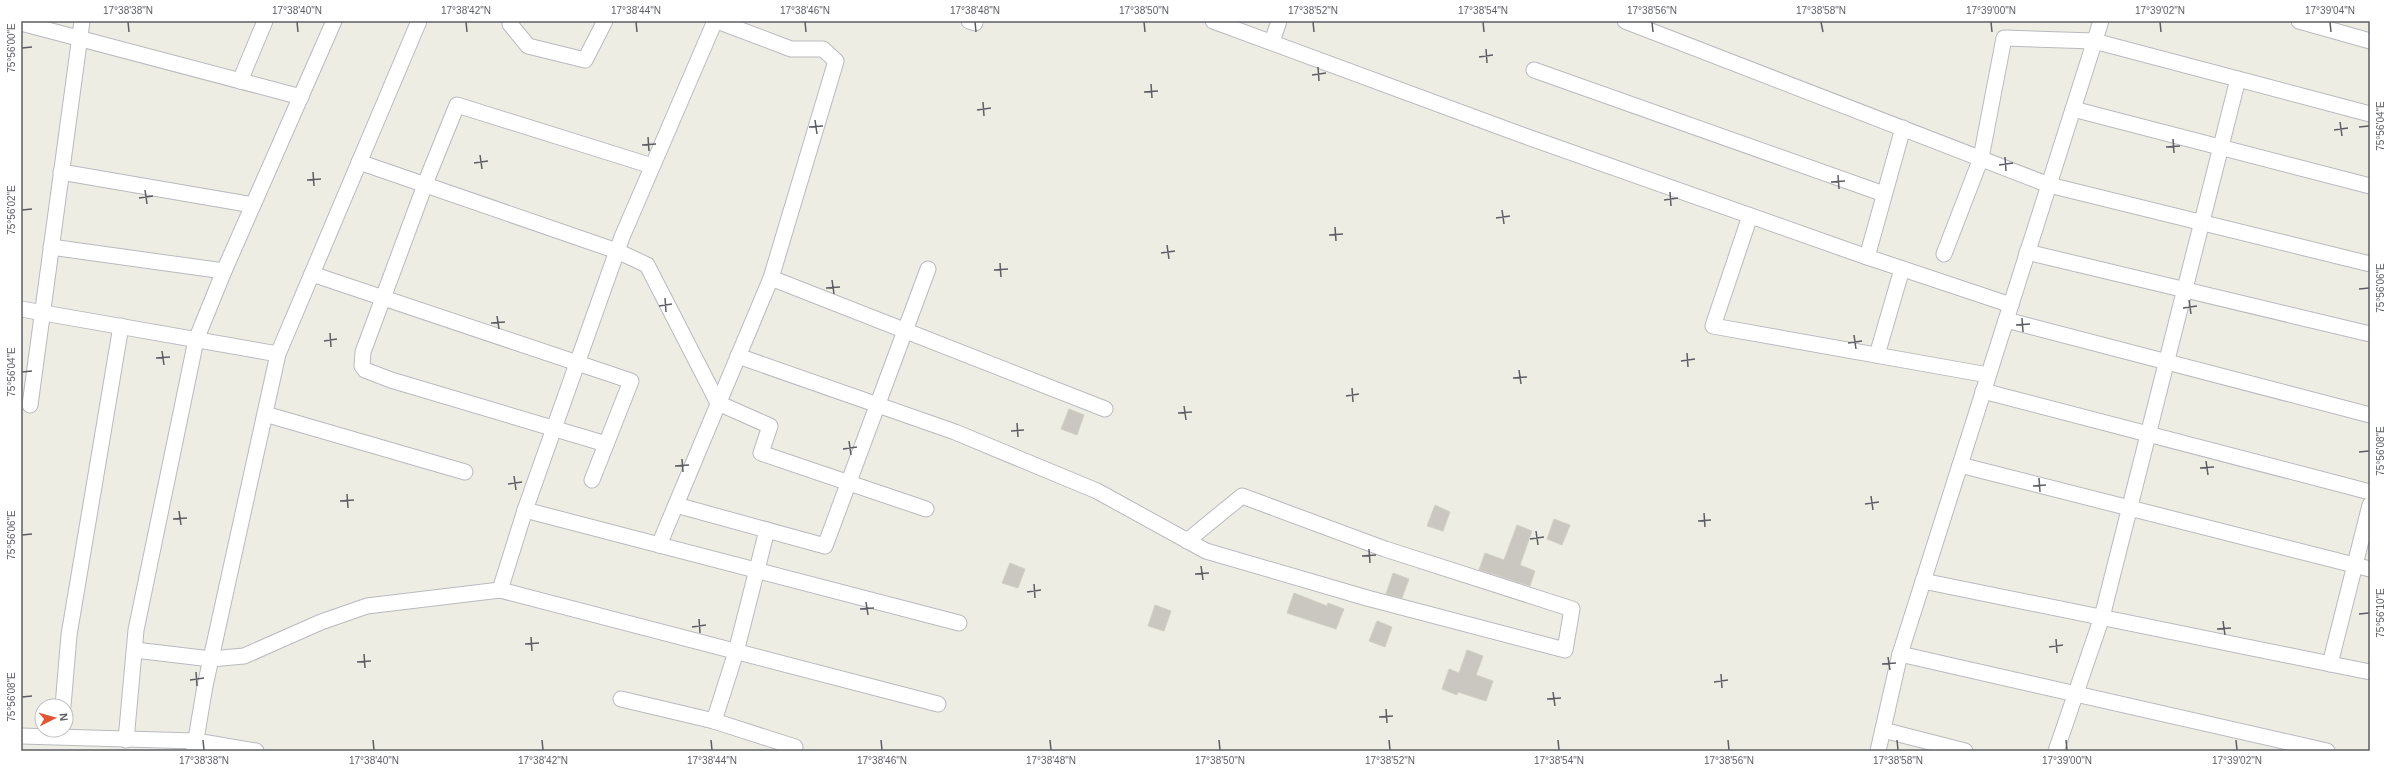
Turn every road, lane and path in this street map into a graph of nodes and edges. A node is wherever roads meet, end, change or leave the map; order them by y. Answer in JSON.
{"nodes":[{"id":1,"x":82,"y":21,"type":"edge"},
{"id":2,"x":265,"y":21,"type":"edge"},
{"id":3,"x":334,"y":21,"type":"edge"},
{"id":4,"x":418,"y":21,"type":"edge"},
{"id":5,"x":511,"y":21,"type":"edge"},
{"id":6,"x":605,"y":21,"type":"edge"},
{"id":7,"x":716,"y":21,"type":"edge"},
{"id":8,"x":1213,"y":21,"type":"edge"},
{"id":9,"x":1279,"y":21,"type":"edge"},
{"id":10,"x":1625,"y":21,"type":"edge"},
{"id":11,"x":2101,"y":21,"type":"edge"},
{"id":12,"x":2299,"y":21,"type":"edge"},
{"id":13,"x":21,"y":23,"type":"edge"},
{"id":14,"x":80,"y":40,"type":"junction"},
{"id":15,"x":2370,"y":41,"type":"edge"},
{"id":16,"x":1272,"y":42,"type":"junction"},
{"id":17,"x":2094,"y":42,"type":"junction"},
{"id":18,"x":1534,"y":70,"type":"dead end"},
{"id":19,"x":2238,"y":79,"type":"junction"},
{"id":20,"x":240,"y":81,"type":"junction"},
{"id":21,"x":301,"y":97,"type":"junction"},
{"id":22,"x":2073,"y":109,"type":"junction"},
{"id":23,"x":2370,"y":114,"type":"edge"},
{"id":24,"x":1903,"y":128,"type":"junction"},
{"id":25,"x":2221,"y":147,"type":"junction"},
{"id":26,"x":1981,"y":158,"type":"junction"},
{"id":27,"x":359,"y":162,"type":"junction"},
{"id":28,"x":652,"y":166,"type":"junction"},
{"id":29,"x":61,"y":172,"type":"junction"},
{"id":30,"x":425,"y":185,"type":"junction"},
{"id":31,"x":2049,"y":185,"type":"junction"},
{"id":32,"x":2370,"y":186,"type":"edge"},
{"id":33,"x":1884,"y":194,"type":"junction"},
{"id":34,"x":253,"y":205,"type":"junction"},
{"id":35,"x":1750,"y":216,"type":"junction"},
{"id":36,"x":2202,"y":222,"type":"junction"},
{"id":37,"x":51,"y":247,"type":"junction"},
{"id":38,"x":617,"y":251,"type":"junction"},
{"id":39,"x":2027,"y":252,"type":"junction"},
{"id":40,"x":1944,"y":254,"type":"dead end"},
{"id":41,"x":1867,"y":257,"type":"junction"},
{"id":42,"x":2370,"y":264,"type":"edge"},
{"id":43,"x":1902,"y":269,"type":"junction"},
{"id":44,"x":928,"y":270,"type":"dead end"},
{"id":45,"x":224,"y":271,"type":"junction"},
{"id":46,"x":312,"y":274,"type":"junction"},
{"id":47,"x":771,"y":278,"type":"junction"},
{"id":48,"x":2185,"y":290,"type":"junction"},
{"id":49,"x":383,"y":298,"type":"junction"},
{"id":50,"x":2011,"y":304,"type":"junction"},
{"id":51,"x":21,"y":309,"type":"edge"},
{"id":52,"x":42,"y":313,"type":"junction"},
{"id":53,"x":2006,"y":320,"type":"junction"},
{"id":54,"x":121,"y":326,"type":"junction"},
{"id":55,"x":906,"y":331,"type":"junction"},
{"id":56,"x":2370,"y":334,"type":"edge"},
{"id":57,"x":196,"y":340,"type":"junction"},
{"id":58,"x":278,"y":354,"type":"junction"},
{"id":59,"x":1877,"y":355,"type":"junction"},
{"id":60,"x":738,"y":356,"type":"junction"},
{"id":61,"x":2166,"y":362,"type":"junction"},
{"id":62,"x":576,"y":364,"type":"junction"},
{"id":63,"x":1988,"y":375,"type":"junction"},
{"id":64,"x":1983,"y":391,"type":"junction"},
{"id":65,"x":718,"y":403,"type":"junction"},
{"id":66,"x":30,"y":405,"type":"dead end"},
{"id":67,"x":878,"y":405,"type":"junction"},
{"id":68,"x":1105,"y":409,"type":"dead end"},
{"id":69,"x":265,"y":414,"type":"junction"},
{"id":70,"x":2370,"y":415,"type":"edge"},
{"id":71,"x":554,"y":427,"type":"junction"},
{"id":72,"x":2148,"y":434,"type":"junction"},
{"id":73,"x":606,"y":444,"type":"junction"},
{"id":74,"x":1960,"y":465,"type":"junction"},
{"id":75,"x":465,"y":472,"type":"dead end"},
{"id":76,"x":592,"y":480,"type":"dead end"},
{"id":77,"x":849,"y":482,"type":"junction"},
{"id":78,"x":2370,"y":492,"type":"edge"},
{"id":79,"x":676,"y":505,"type":"junction"},
{"id":80,"x":2370,"y":505,"type":"edge"},
{"id":81,"x":2130,"y":508,"type":"junction"},
{"id":82,"x":926,"y":509,"type":"dead end"},
{"id":83,"x":525,"y":510,"type":"junction"},
{"id":84,"x":767,"y":530,"type":"junction"},
{"id":85,"x":1187,"y":541,"type":"junction"},
{"id":86,"x":659,"y":545,"type":"junction"},
{"id":87,"x":2355,"y":565,"type":"junction"},
{"id":88,"x":2370,"y":569,"type":"edge"},
{"id":89,"x":757,"y":571,"type":"junction"},
{"id":90,"x":1923,"y":581,"type":"junction"},
{"id":91,"x":500,"y":590,"type":"junction"},
{"id":92,"x":2102,"y":617,"type":"junction"},
{"id":93,"x":959,"y":623,"type":"dead end"},
{"id":94,"x":135,"y":650,"type":"junction"},
{"id":95,"x":736,"y":652,"type":"junction"},
{"id":96,"x":1900,"y":654,"type":"junction"},
{"id":97,"x":211,"y":659,"type":"junction"},
{"id":98,"x":2330,"y":664,"type":"junction"},
{"id":99,"x":2370,"y":672,"type":"edge"},
{"id":100,"x":2076,"y":694,"type":"junction"},
{"id":101,"x":64,"y":698,"type":"edge"},
{"id":102,"x":621,"y":699,"type":"dead end"},
{"id":103,"x":938,"y":704,"type":"dead end"},
{"id":104,"x":714,"y":721,"type":"junction"},
{"id":105,"x":1883,"y":730,"type":"junction"},
{"id":106,"x":74,"y":734,"type":"edge"},
{"id":107,"x":34,"y":735,"type":"edge"},
{"id":108,"x":21,"y":736,"type":"edge"},
{"id":109,"x":126,"y":740,"type":"junction"},
{"id":110,"x":195,"y":746,"type":"edge"},
{"id":111,"x":795,"y":747,"type":"dead end"},
{"id":112,"x":256,"y":751,"type":"edge"},
{"id":113,"x":1878,"y":751,"type":"edge"},
{"id":114,"x":1965,"y":751,"type":"edge"},
{"id":115,"x":2056,"y":751,"type":"edge"},
{"id":116,"x":2327,"y":751,"type":"edge"}],
"edges":[{"from":1,"to":14,"type":"street"},
{"from":2,"to":20,"type":"street"},
{"from":3,"to":21,"type":"street"},
{"from":4,"to":27,"type":"street"},
{"from":5,"to":6,"type":"street"},
{"from":7,"to":28,"type":"street"},
{"from":7,"to":47,"type":"street"},
{"from":8,"to":16,"type":"street"},
{"from":9,"to":16,"type":"street"},
{"from":10,"to":24,"type":"street"},
{"from":11,"to":17,"type":"street"},
{"from":12,"to":15,"type":"street"},
{"from":13,"to":14,"type":"street"},
{"from":14,"to":20,"type":"street"},
{"from":14,"to":29,"type":"street"},
{"from":16,"to":35,"type":"street"},
{"from":17,"to":19,"type":"street"},
{"from":17,"to":22,"type":"street"},
{"from":17,"to":26,"type":"street"},
{"from":18,"to":33,"type":"street"},
{"from":19,"to":23,"type":"street"},
{"from":19,"to":25,"type":"street"},
{"from":20,"to":21,"type":"street"},
{"from":21,"to":34,"type":"street"},
{"from":22,"to":25,"type":"street"},
{"from":22,"to":31,"type":"street"},
{"from":24,"to":26,"type":"street"},
{"from":24,"to":33,"type":"street"},
{"from":25,"to":32,"type":"street"},
{"from":25,"to":36,"type":"street"},
{"from":26,"to":31,"type":"street"},
{"from":26,"to":40,"type":"street"},
{"from":27,"to":30,"type":"street"},
{"from":27,"to":46,"type":"street"},
{"from":28,"to":30,"type":"street"},
{"from":28,"to":38,"type":"street"},
{"from":29,"to":34,"type":"street"},
{"from":29,"to":37,"type":"street"},
{"from":30,"to":38,"type":"street"},
{"from":30,"to":49,"type":"street"},
{"from":31,"to":36,"type":"street"},
{"from":31,"to":39,"type":"street"},
{"from":33,"to":41,"type":"street"},
{"from":34,"to":45,"type":"street"},
{"from":35,"to":41,"type":"street"},
{"from":35,"to":59,"type":"street"},
{"from":36,"to":42,"type":"street"},
{"from":36,"to":48,"type":"street"},
{"from":37,"to":45,"type":"street"},
{"from":37,"to":52,"type":"street"},
{"from":38,"to":62,"type":"street"},
{"from":38,"to":65,"type":"street"},
{"from":39,"to":48,"type":"street"},
{"from":39,"to":50,"type":"street"},
{"from":41,"to":43,"type":"street"},
{"from":43,"to":50,"type":"street"},
{"from":43,"to":59,"type":"street"},
{"from":44,"to":55,"type":"street"},
{"from":45,"to":57,"type":"street"},
{"from":46,"to":49,"type":"street"},
{"from":46,"to":58,"type":"street"},
{"from":47,"to":55,"type":"street"},
{"from":47,"to":60,"type":"street"},
{"from":48,"to":56,"type":"street"},
{"from":48,"to":61,"type":"street"},
{"from":49,"to":62,"type":"street"},
{"from":49,"to":71,"type":"street"},
{"from":50,"to":53,"type":"street"},
{"from":51,"to":52,"type":"street"},
{"from":52,"to":54,"type":"street"},
{"from":52,"to":66,"type":"street"},
{"from":53,"to":61,"type":"street"},
{"from":53,"to":63,"type":"street"},
{"from":54,"to":57,"type":"street"},
{"from":54,"to":101,"type":"street"},
{"from":55,"to":67,"type":"street"},
{"from":55,"to":68,"type":"street"},
{"from":57,"to":58,"type":"street"},
{"from":57,"to":94,"type":"street"},
{"from":58,"to":69,"type":"street"},
{"from":59,"to":63,"type":"street"},
{"from":60,"to":65,"type":"street"},
{"from":60,"to":67,"type":"street"},
{"from":61,"to":70,"type":"street"},
{"from":61,"to":72,"type":"street"},
{"from":62,"to":71,"type":"street"},
{"from":62,"to":73,"type":"street"},
{"from":63,"to":64,"type":"street"},
{"from":64,"to":72,"type":"street"},
{"from":64,"to":74,"type":"street"},
{"from":65,"to":77,"type":"street"},
{"from":65,"to":79,"type":"street"},
{"from":67,"to":77,"type":"street"},
{"from":67,"to":85,"type":"street"},
{"from":69,"to":75,"type":"street"},
{"from":69,"to":97,"type":"street"},
{"from":71,"to":73,"type":"street"},
{"from":71,"to":83,"type":"street"},
{"from":72,"to":78,"type":"street"},
{"from":72,"to":81,"type":"street"},
{"from":73,"to":76,"type":"street"},
{"from":74,"to":81,"type":"street"},
{"from":74,"to":90,"type":"street"},
{"from":77,"to":82,"type":"street"},
{"from":77,"to":84,"type":"street"},
{"from":79,"to":84,"type":"street"},
{"from":79,"to":86,"type":"street"},
{"from":80,"to":87,"type":"street"},
{"from":81,"to":87,"type":"street"},
{"from":81,"to":92,"type":"street"},
{"from":83,"to":86,"type":"street"},
{"from":83,"to":91,"type":"street"},
{"from":84,"to":89,"type":"street"},
{"from":85,"to":85,"type":"street"},
{"from":86,"to":89,"type":"street"},
{"from":87,"to":88,"type":"street"},
{"from":87,"to":98,"type":"street"},
{"from":89,"to":93,"type":"street"},
{"from":89,"to":95,"type":"street"},
{"from":90,"to":92,"type":"street"},
{"from":90,"to":96,"type":"street"},
{"from":91,"to":95,"type":"street"},
{"from":91,"to":97,"type":"street"},
{"from":92,"to":98,"type":"street"},
{"from":92,"to":100,"type":"street"},
{"from":94,"to":97,"type":"street"},
{"from":94,"to":109,"type":"street"},
{"from":95,"to":103,"type":"street"},
{"from":95,"to":104,"type":"street"},
{"from":96,"to":100,"type":"street"},
{"from":96,"to":105,"type":"street"},
{"from":97,"to":110,"type":"street"},
{"from":98,"to":99,"type":"street"},
{"from":100,"to":115,"type":"street"},
{"from":100,"to":116,"type":"street"},
{"from":102,"to":104,"type":"street"},
{"from":104,"to":111,"type":"street"},
{"from":105,"to":113,"type":"street"},
{"from":105,"to":114,"type":"street"},
{"from":106,"to":109,"type":"street"},
{"from":107,"to":108,"type":"street"},
{"from":109,"to":110,"type":"street"},
{"from":110,"to":112,"type":"street"}]}
